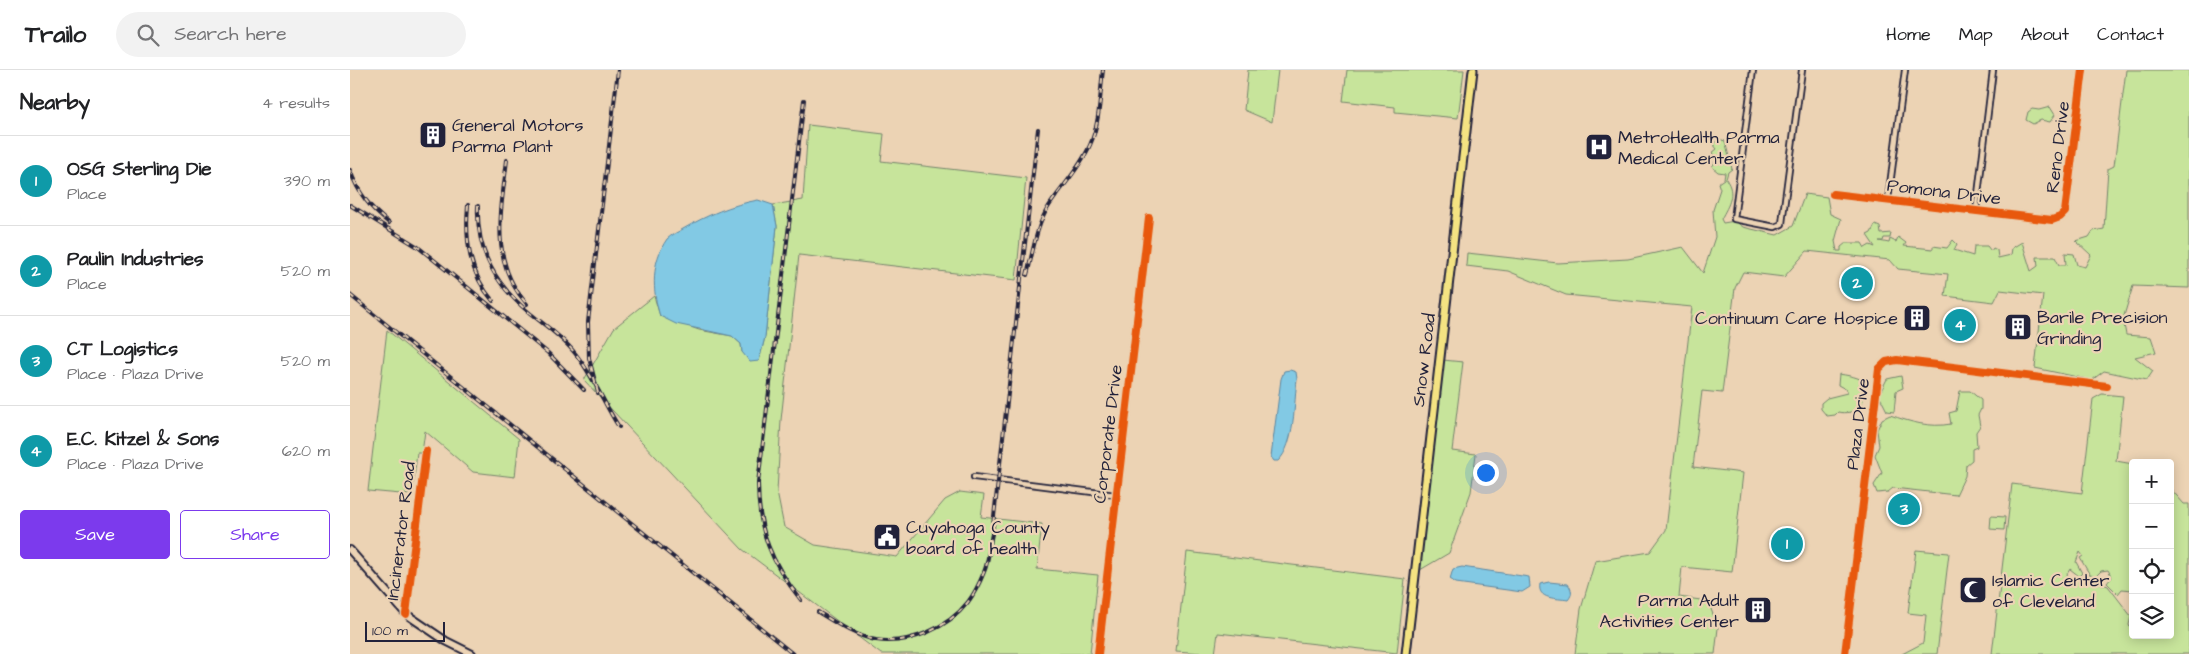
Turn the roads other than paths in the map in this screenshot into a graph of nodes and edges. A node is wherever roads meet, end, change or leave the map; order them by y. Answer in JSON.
{"nodes":[{"id":1,"x":1473,"y":70,"type":"edge"},
{"id":2,"x":1753,"y":70,"type":"edge"},
{"id":3,"x":1802,"y":70,"type":"edge"},
{"id":4,"x":1905,"y":70,"type":"edge"},
{"id":5,"x":1993,"y":70,"type":"edge"},
{"id":6,"x":2082,"y":70,"type":"edge"},
{"id":7,"x":1834,"y":194,"type":"dead end"},
{"id":8,"x":1888,"y":200,"type":"junction"},
{"id":9,"x":1976,"y":211,"type":"junction"},
{"id":10,"x":1149,"y":218,"type":"dead end"},
{"id":11,"x":2052,"y":220,"type":"joint"},
{"id":12,"x":2106,"y":386,"type":"dead end"},
{"id":13,"x":426,"y":452,"type":"dead end"},
{"id":14,"x":974,"y":477,"type":"dead end"},
{"id":15,"x":1116,"y":495,"type":"junction"},
{"id":16,"x":350,"y":550,"type":"edge"},
{"id":17,"x":406,"y":614,"type":"junction"},
{"id":18,"x":472,"y":654,"type":"edge"},
{"id":19,"x":1098,"y":654,"type":"edge"},
{"id":20,"x":1406,"y":654,"type":"edge"},
{"id":21,"x":1845,"y":654,"type":"edge"}],
"edges":[{"from":1,"to":20,"type":"main road","name":"Snow Road"},
{"from":2,"to":3,"type":"street"},
{"from":4,"to":8,"type":"street"},
{"from":5,"to":9,"type":"street"},
{"from":6,"to":11,"type":"street","name":"Reno Drive"},
{"from":7,"to":8,"type":"street","name":"Pomona Drive"},
{"from":8,"to":9,"type":"street","name":"Pomona Drive"},
{"from":9,"to":11,"type":"street","name":"Pomona Drive"},
{"from":10,"to":15,"type":"street","name":"Corporate Drive"},
{"from":12,"to":21,"type":"street","name":"Plaza Drive"},
{"from":13,"to":17,"type":"street","name":"Incinerator Road"},
{"from":14,"to":15,"type":"street"},
{"from":15,"to":19,"type":"street","name":"Corporate Drive"},
{"from":16,"to":17,"type":"main road"},
{"from":17,"to":18,"type":"main road"}]}
